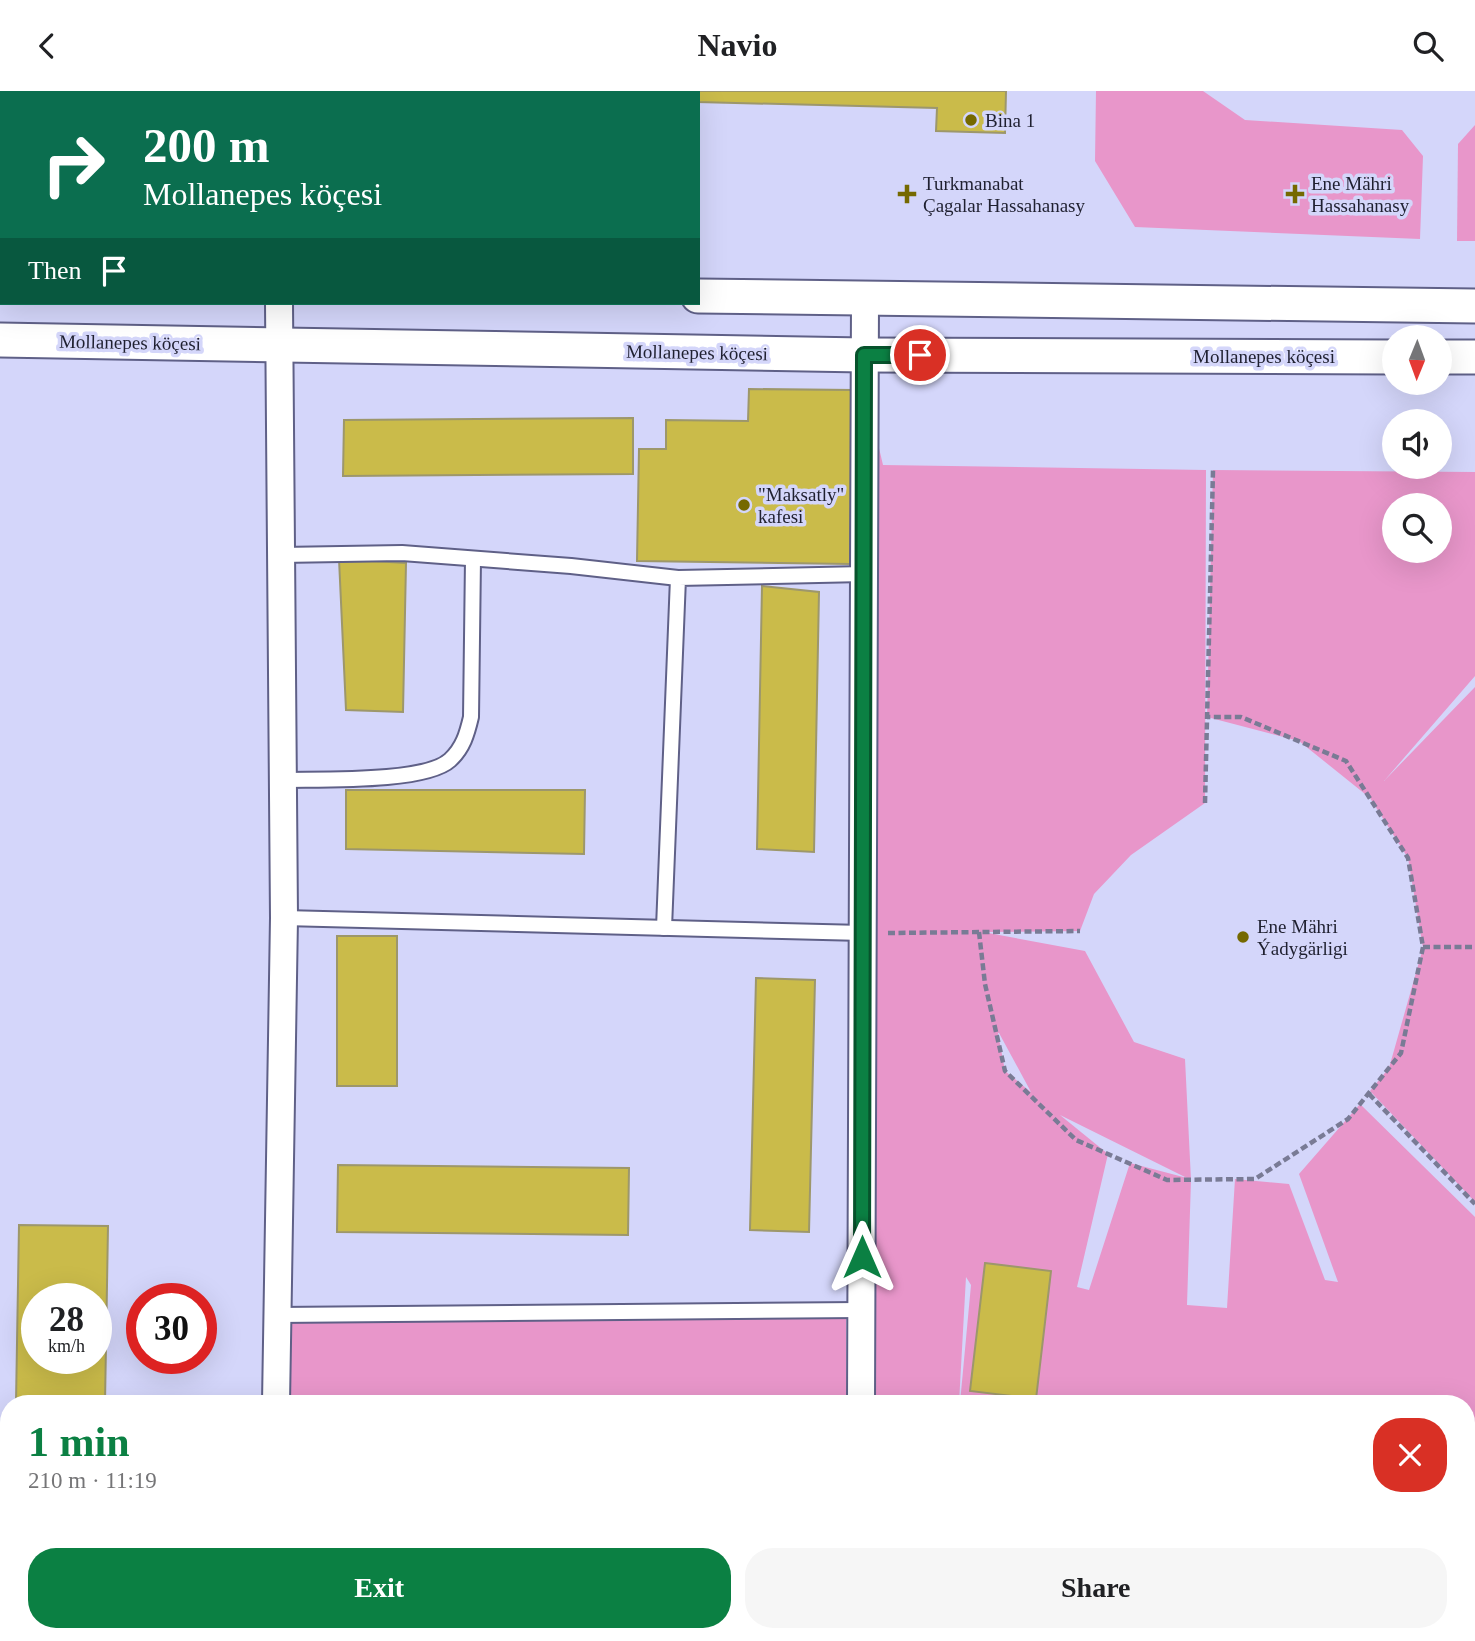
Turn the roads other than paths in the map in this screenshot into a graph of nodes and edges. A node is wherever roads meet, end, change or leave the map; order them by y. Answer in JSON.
{"nodes":[{"id":1,"x":700,"y":296,"type":"edge"},
{"id":2,"x":865,"y":300,"type":"junction"},
{"id":3,"x":279,"y":305,"type":"edge"},
{"id":4,"x":1475,"y":306,"type":"edge"},
{"id":5,"x":0,"y":340,"type":"edge"},
{"id":6,"x":279,"y":345,"type":"junction"},
{"id":7,"x":864,"y":355,"type":"junction"},
{"id":8,"x":1382,"y":357,"type":"edge"},
{"id":9,"x":1452,"y":357,"type":"edge"},
{"id":10,"x":1475,"y":357,"type":"edge"},
{"id":11,"x":281,"y":555,"type":"junction"},
{"id":12,"x":472,"y":559,"type":"junction"},
{"id":13,"x":864,"y":574,"type":"junction"},
{"id":14,"x":678,"y":578,"type":"junction"},
{"id":15,"x":283,"y":780,"type":"junction"},
{"id":16,"x":284,"y":918,"type":"junction"},
{"id":17,"x":664,"y":928,"type":"junction"},
{"id":18,"x":863,"y":933,"type":"junction"},
{"id":19,"x":861,"y":1310,"type":"junction"},
{"id":20,"x":277,"y":1315,"type":"junction"},
{"id":21,"x":276,"y":1395,"type":"edge"},
{"id":22,"x":861,"y":1395,"type":"edge"}],
"edges":[{"from":1,"to":2,"type":"street"},
{"from":2,"to":4,"type":"street"},
{"from":2,"to":7,"type":"street"},
{"from":3,"to":6,"type":"street"},
{"from":5,"to":6,"type":"street","name":"Mollanepes köçesi"},
{"from":6,"to":7,"type":"street","name":"Mollanepes köçesi"},
{"from":6,"to":11,"type":"street"},
{"from":7,"to":8,"type":"street","name":"Mollanepes köçesi"},
{"from":7,"to":13,"type":"street"},
{"from":9,"to":10,"type":"street"},
{"from":11,"to":12,"type":"lane"},
{"from":11,"to":15,"type":"street"},
{"from":12,"to":14,"type":"lane"},
{"from":12,"to":15,"type":"lane"},
{"from":13,"to":14,"type":"lane"},
{"from":13,"to":18,"type":"street"},
{"from":14,"to":17,"type":"lane"},
{"from":15,"to":16,"type":"street"},
{"from":16,"to":17,"type":"lane"},
{"from":16,"to":20,"type":"street"},
{"from":17,"to":18,"type":"lane"},
{"from":18,"to":19,"type":"street"},
{"from":19,"to":20,"type":"lane"},
{"from":19,"to":22,"type":"street"},
{"from":20,"to":21,"type":"street"}]}
